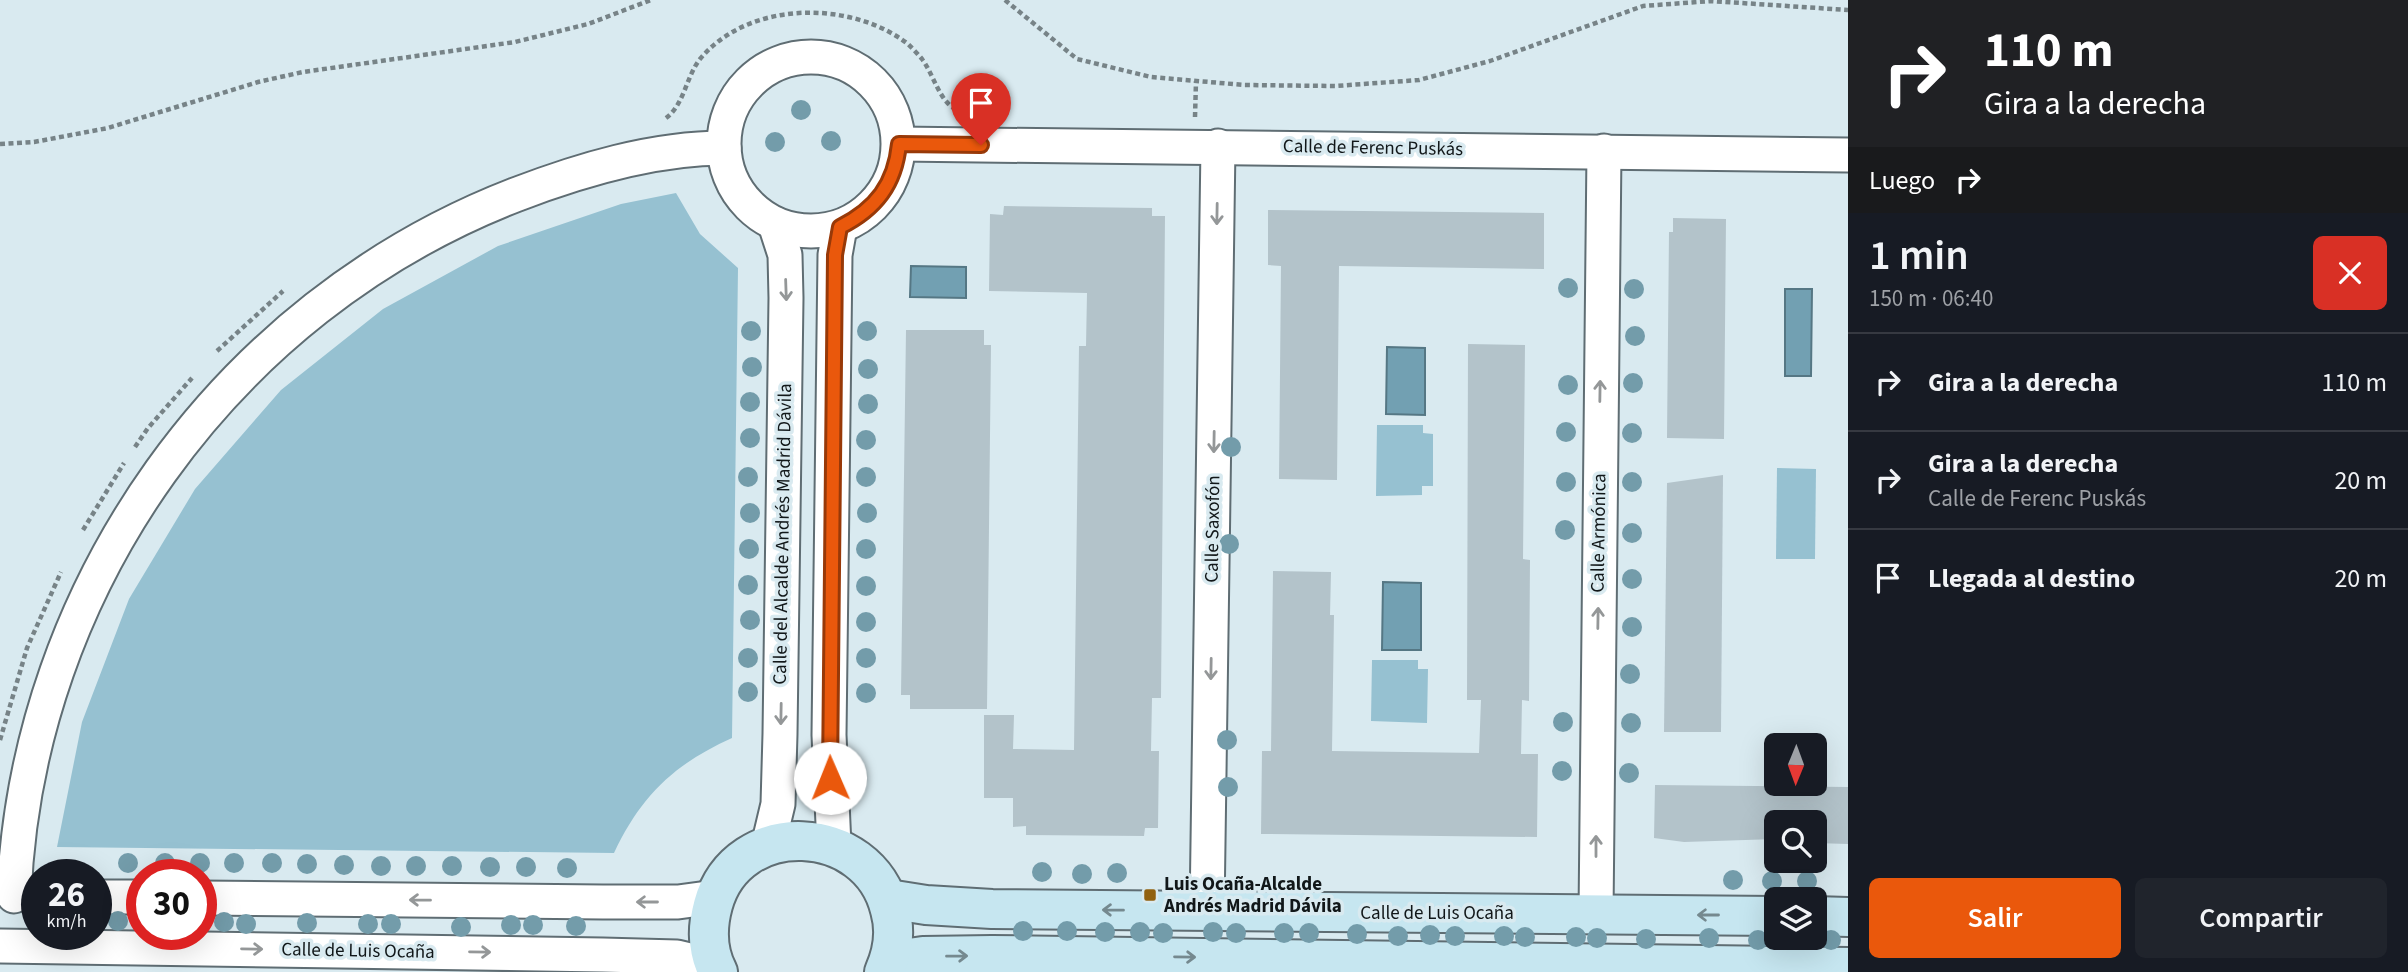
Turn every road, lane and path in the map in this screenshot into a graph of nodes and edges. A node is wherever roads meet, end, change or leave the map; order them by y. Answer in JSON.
{"nodes":[{"id":1,"x":652,"y":0,"type":"edge"},
{"id":2,"x":1005,"y":0,"type":"edge"},
{"id":3,"x":1848,"y":10,"type":"edge"},
{"id":4,"x":1196,"y":80,"type":"junction"},
{"id":5,"x":1195,"y":122,"type":"dead end"},
{"id":6,"x":0,"y":144,"type":"edge"},
{"id":7,"x":899,"y":144,"type":"junction"},
{"id":8,"x":1218,"y":146,"type":"junction"},
{"id":9,"x":724,"y":148,"type":"junction"},
{"id":10,"x":1604,"y":151,"type":"junction"},
{"id":11,"x":1848,"y":155,"type":"edge"},
{"id":12,"x":775,"y":223,"type":"junction"},
{"id":13,"x":840,"y":227,"type":"junction"},
{"id":14,"x":768,"y":846,"type":"junction"},
{"id":15,"x":834,"y":846,"type":"junction"},
{"id":16,"x":17,"y":896,"type":"edge"},
{"id":17,"x":715,"y":897,"type":"junction"},
{"id":18,"x":217,"y":898,"type":"edge"},
{"id":19,"x":888,"y":899,"type":"junction"},
{"id":20,"x":1207,"y":912,"type":"junction"},
{"id":21,"x":1596,"y":914,"type":"junction"},
{"id":22,"x":1764,"y":916,"type":"edge"},
{"id":23,"x":1827,"y":916,"type":"edge"},
{"id":24,"x":1848,"y":917,"type":"edge"},
{"id":25,"x":8,"y":955,"type":"edge"},
{"id":26,"x":386,"y":961,"type":"edge"},
{"id":27,"x":887,"y":967,"type":"edge"},
{"id":28,"x":1848,"y":967,"type":"edge"},
{"id":29,"x":716,"y":969,"type":"edge"}],
"edges":[{"from":1,"to":6,"type":"path"},
{"from":2,"to":4,"type":"path"},
{"from":3,"to":4,"type":"path"},
{"from":4,"to":5,"type":"path"},
{"from":7,"to":8,"type":"street","name":"Calle de Ferenc Puskás"},
{"from":7,"to":9,"type":"street"},
{"from":7,"to":13,"type":"street"},
{"from":8,"to":10,"type":"street","name":"Calle de Ferenc Puskás"},
{"from":8,"to":20,"type":"street","name":"Calle Saxofón","one_way":true},
{"from":9,"to":12,"type":"street"},
{"from":9,"to":16,"type":"street"},
{"from":10,"to":11,"type":"street","name":"Calle de Ferenc Puskás"},
{"from":21,"to":10,"type":"street","name":"Calle Armónica","one_way":true},
{"from":12,"to":13,"type":"street"},
{"from":12,"to":14,"type":"street","name":"Calle del Alcalde Andrés Madrid Dávila","one_way":true},
{"from":13,"to":15,"type":"street"},
{"from":14,"to":15,"type":"main road"},
{"from":14,"to":17,"type":"main road"},
{"from":15,"to":19,"type":"main road"},
{"from":17,"to":18,"type":"street","one_way":true},
{"from":17,"to":29,"type":"main road"},
{"from":20,"to":19,"type":"main road","name":"Calle de Luis Ocaña","one_way":true},
{"from":19,"to":27,"type":"main road"},
{"from":20,"to":21,"type":"main road","name":"Calle de Luis Ocaña"},
{"from":22,"to":21,"type":"main road","name":"Calle de Luis Ocaña","one_way":true},
{"from":23,"to":24,"type":"main road"},
{"from":25,"to":26,"type":"street","name":"Calle de Luis Ocaña","one_way":true},
{"from":26,"to":29,"type":"street","name":"Calle de Luis Ocaña","one_way":true},
{"from":27,"to":28,"type":"main road","one_way":true}]}
